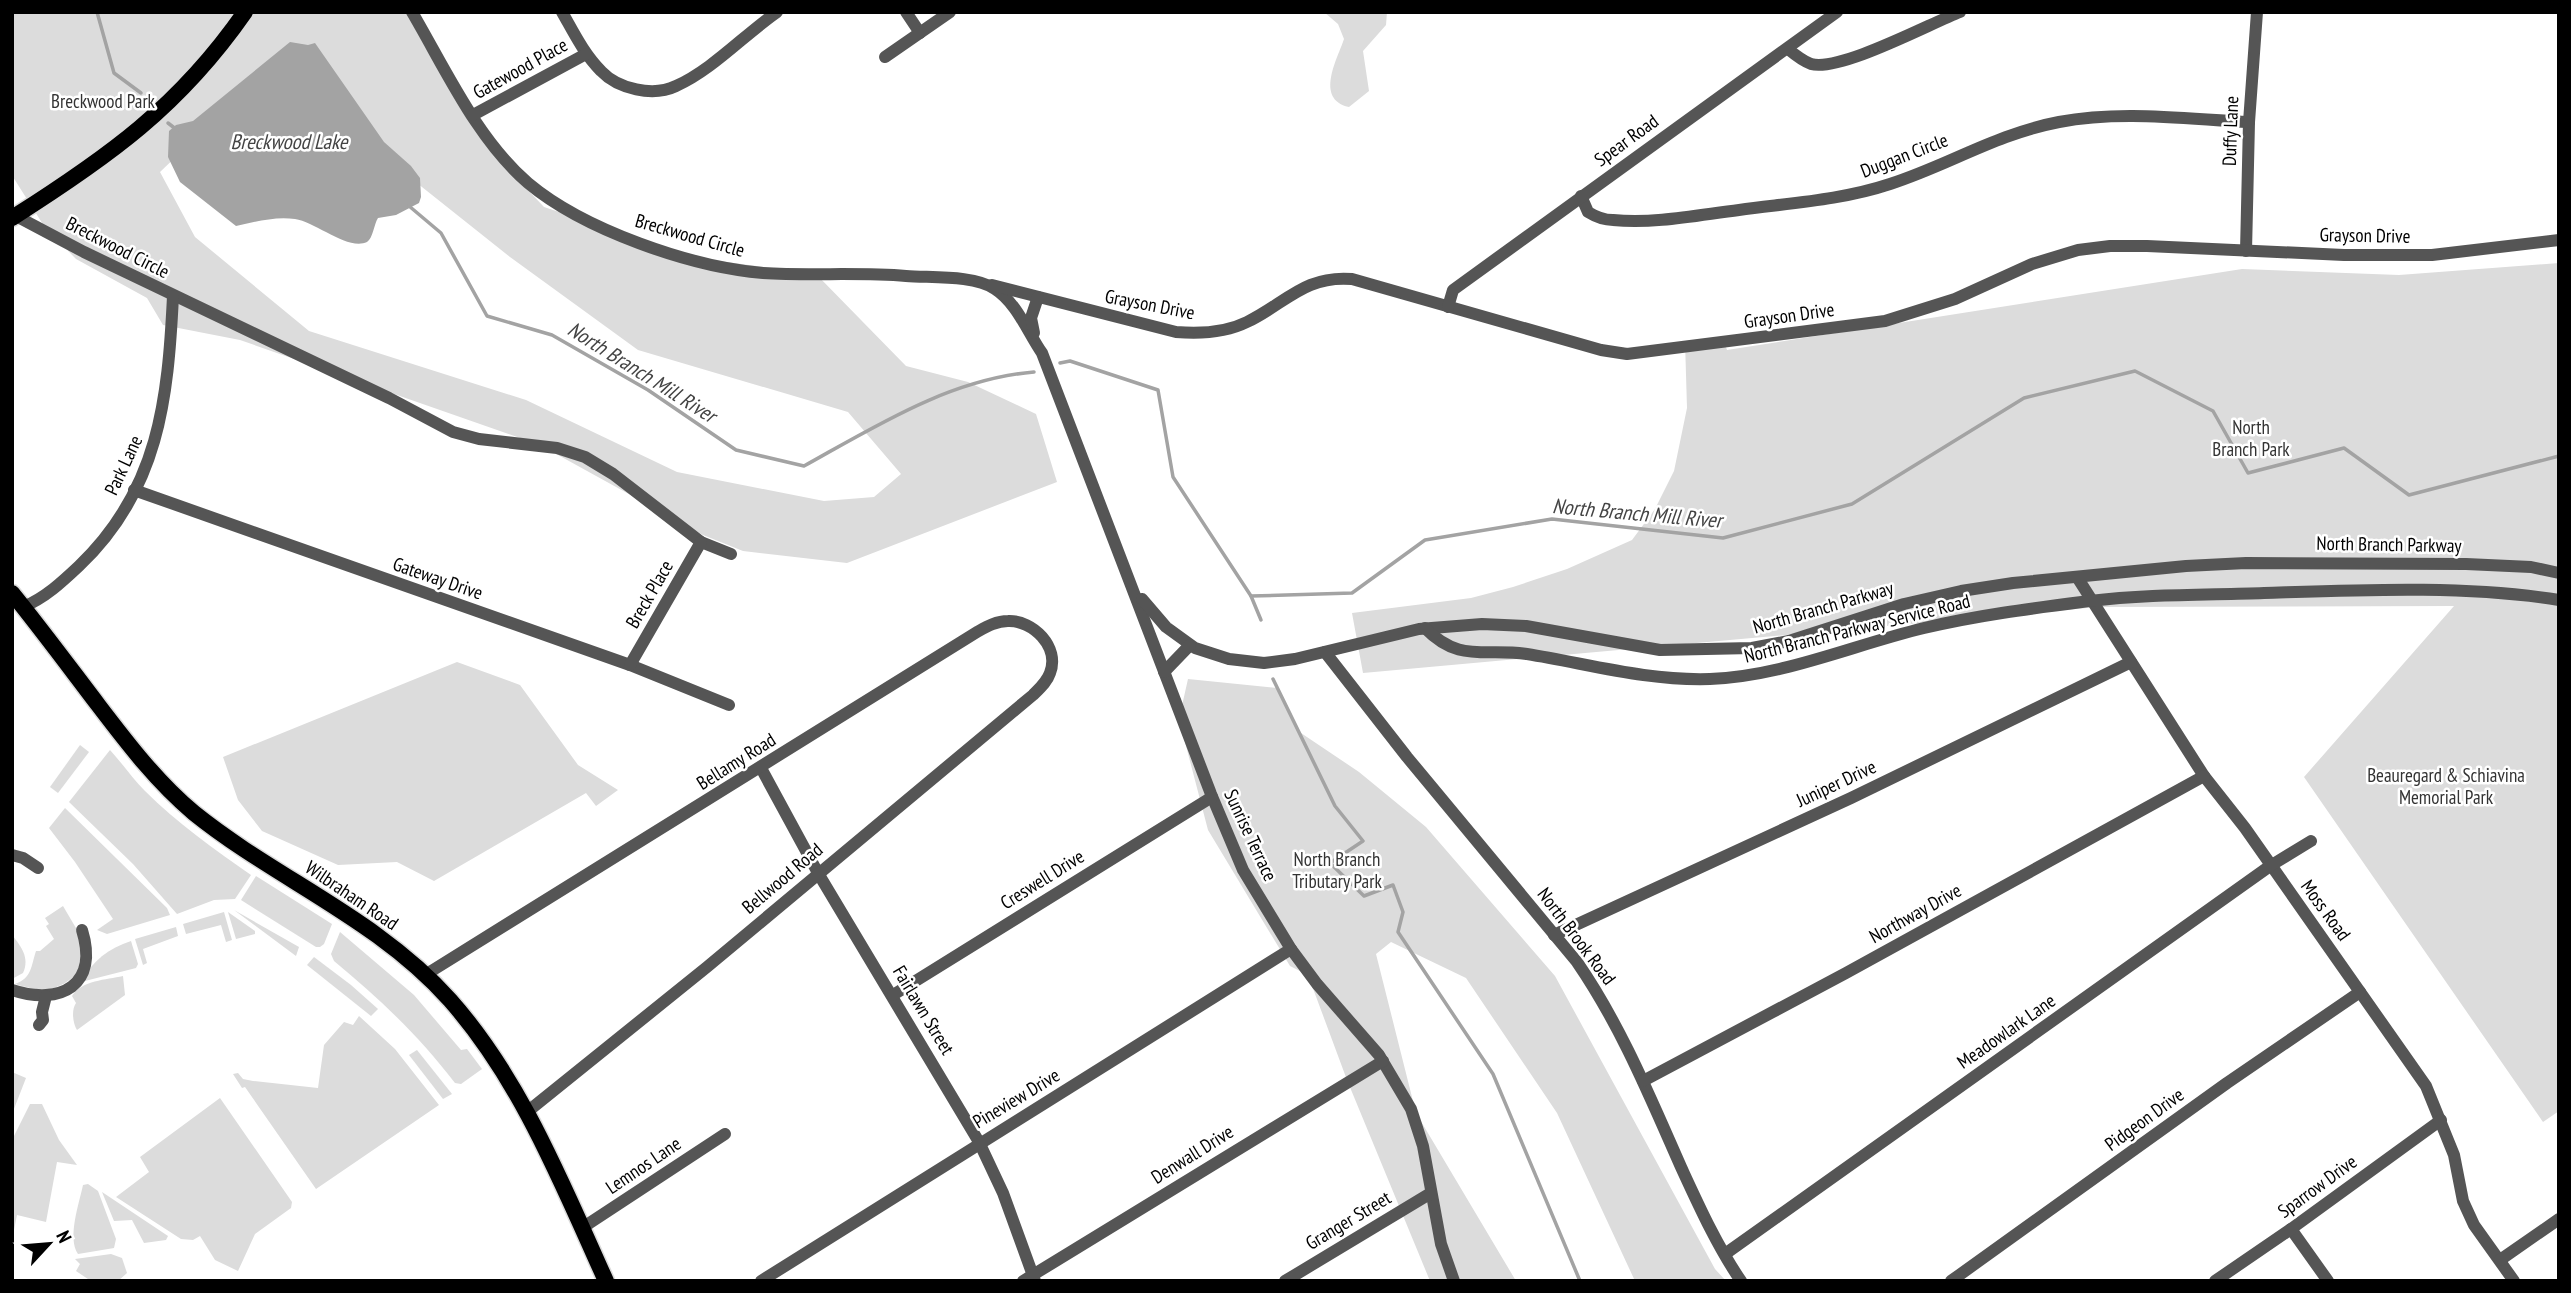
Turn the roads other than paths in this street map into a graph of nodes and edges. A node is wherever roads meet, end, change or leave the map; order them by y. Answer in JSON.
{"nodes":[{"id":1,"x":245,"y":12,"type":"edge"},
{"id":2,"x":412,"y":12,"type":"edge"},
{"id":3,"x":562,"y":12,"type":"edge"},
{"id":4,"x":777,"y":12,"type":"edge"},
{"id":5,"x":906,"y":12,"type":"edge"},
{"id":6,"x":950,"y":12,"type":"edge"},
{"id":7,"x":1837,"y":12,"type":"edge"},
{"id":8,"x":1960,"y":12,"type":"edge"},
{"id":9,"x":2257,"y":12,"type":"edge"},
{"id":10,"x":920,"y":33,"type":"junction"},
{"id":11,"x":1788,"y":49,"type":"junction"},
{"id":12,"x":586,"y":54,"type":"junction"},
{"id":13,"x":885,"y":57,"type":"dead end"},
{"id":14,"x":473,"y":115,"type":"junction"},
{"id":15,"x":2249,"y":122,"type":"junction"},
{"id":16,"x":1581,"y":196,"type":"junction"},
{"id":17,"x":14,"y":217,"type":"edge"},
{"id":18,"x":2559,"y":240,"type":"edge"},
{"id":19,"x":2246,"y":251,"type":"junction"},
{"id":20,"x":981,"y":283,"type":"junction"},
{"id":21,"x":173,"y":296,"type":"junction"},
{"id":22,"x":1038,"y":297,"type":"junction"},
{"id":23,"x":1448,"y":307,"type":"junction"},
{"id":24,"x":1042,"y":353,"type":"junction"},
{"id":25,"x":134,"y":490,"type":"junction"},
{"id":26,"x":701,"y":542,"type":"junction"},
{"id":27,"x":731,"y":554,"type":"dead end"},
{"id":28,"x":2559,"y":573,"type":"edge"},
{"id":29,"x":2077,"y":577,"type":"junction"},
{"id":30,"x":1132,"y":583,"type":"junction"},
{"id":31,"x":12,"y":593,"type":"edge"},
{"id":32,"x":2559,"y":600,"type":"edge"},
{"id":33,"x":2092,"y":601,"type":"junction"},
{"id":34,"x":23,"y":607,"type":"junction"},
{"id":35,"x":1425,"y":628,"type":"junction"},
{"id":36,"x":1190,"y":645,"type":"junction"},
{"id":37,"x":1325,"y":652,"type":"junction"},
{"id":38,"x":2131,"y":662,"type":"junction"},
{"id":39,"x":630,"y":665,"type":"junction"},
{"id":40,"x":1052,"y":666,"type":"joint"},
{"id":41,"x":1164,"y":672,"type":"junction"},
{"id":42,"x":729,"y":705,"type":"dead end"},
{"id":43,"x":761,"y":768,"type":"junction"},
{"id":44,"x":2204,"y":776,"type":"junction"},
{"id":45,"x":1212,"y":797,"type":"junction"},
{"id":46,"x":2311,"y":841,"type":"dead end"},
{"id":47,"x":12,"y":855,"type":"edge"},
{"id":48,"x":2270,"y":866,"type":"junction"},
{"id":49,"x":38,"y":868,"type":"dead end"},
{"id":50,"x":818,"y":873,"type":"junction"},
{"id":51,"x":82,"y":930,"type":"dead end"},
{"id":52,"x":1554,"y":935,"type":"junction"},
{"id":53,"x":1291,"y":949,"type":"junction"},
{"id":54,"x":425,"y":975,"type":"junction"},
{"id":55,"x":12,"y":990,"type":"edge"},
{"id":56,"x":2360,"y":992,"type":"junction"},
{"id":57,"x":893,"y":995,"type":"junction"},
{"id":58,"x":46,"y":996,"type":"junction"},
{"id":59,"x":39,"y":1025,"type":"dead end"},
{"id":60,"x":1383,"y":1061,"type":"junction"},
{"id":61,"x":1643,"y":1081,"type":"junction"},
{"id":62,"x":527,"y":1112,"type":"junction"},
{"id":63,"x":2441,"y":1120,"type":"junction"},
{"id":64,"x":725,"y":1134,"type":"dead end"},
{"id":65,"x":979,"y":1142,"type":"junction"},
{"id":66,"x":1431,"y":1193,"type":"junction"},
{"id":67,"x":2559,"y":1219,"type":"edge"},
{"id":68,"x":582,"y":1228,"type":"junction"},
{"id":69,"x":2291,"y":1229,"type":"junction"},
{"id":70,"x":1725,"y":1254,"type":"junction"},
{"id":71,"x":2500,"y":1260,"type":"junction"},
{"id":72,"x":1030,"y":1279,"type":"edge"},
{"id":73,"x":606,"y":1281,"type":"edge"},
{"id":74,"x":761,"y":1281,"type":"edge"},
{"id":75,"x":1285,"y":1281,"type":"edge"},
{"id":76,"x":1454,"y":1281,"type":"edge"},
{"id":77,"x":1741,"y":1281,"type":"edge"},
{"id":78,"x":1951,"y":1281,"type":"edge"},
{"id":79,"x":2215,"y":1281,"type":"edge"},
{"id":80,"x":2328,"y":1281,"type":"edge"},
{"id":81,"x":2514,"y":1281,"type":"edge"}],
"edges":[{"from":1,"to":17,"type":"main road"},
{"from":2,"to":14,"type":"street","name":"Breckwood Circle"},
{"from":3,"to":12,"type":"street"},
{"from":4,"to":12,"type":"street"},
{"from":5,"to":10,"type":"street"},
{"from":6,"to":10,"type":"street"},
{"from":7,"to":11,"type":"street","name":"Spear Road"},
{"from":8,"to":11,"type":"street"},
{"from":9,"to":15,"type":"street","name":"Duffy Lane"},
{"from":10,"to":13,"type":"street"},
{"from":11,"to":16,"type":"street","name":"Spear Road"},
{"from":12,"to":14,"type":"street","name":"Gatewood Place"},
{"from":14,"to":20,"type":"street","name":"Breckwood Circle"},
{"from":15,"to":16,"type":"street","name":"Duggan Circle"},
{"from":15,"to":19,"type":"street","name":"Duffy Lane"},
{"from":16,"to":23,"type":"street","name":"Spear Road"},
{"from":17,"to":21,"type":"street","name":"Breckwood Circle"},
{"from":18,"to":19,"type":"street","name":"Grayson Drive"},
{"from":19,"to":23,"type":"street","name":"Grayson Drive"},
{"from":20,"to":22,"type":"street","name":"Breckwood Circle"},
{"from":20,"to":24,"type":"street"},
{"from":21,"to":25,"type":"street","name":"Park Lane"},
{"from":21,"to":26,"type":"street","name":"Breckwood Circle"},
{"from":22,"to":23,"type":"street","name":"Grayson Drive"},
{"from":22,"to":24,"type":"street"},
{"from":24,"to":30,"type":"street","name":"Sunrise Terrace"},
{"from":25,"to":34,"type":"street","name":"Park Lane"},
{"from":25,"to":39,"type":"street","name":"Gateway Drive"},
{"from":26,"to":27,"type":"street","name":"Breckwood Circle"},
{"from":26,"to":39,"type":"street","name":"Breck Place"},
{"from":28,"to":29,"type":"street","name":"North Branch Parkway"},
{"from":29,"to":33,"type":"street","name":"Moss Road"},
{"from":29,"to":35,"type":"street","name":"North Branch Parkway"},
{"from":30,"to":36,"type":"street","name":"North Branch Parkway"},
{"from":30,"to":41,"type":"street","name":"Sunrise Terrace"},
{"from":31,"to":34,"type":"main road","name":"Wilbraham Road"},
{"from":32,"to":33,"type":"street","name":"North Branch Parkway Service Road"},
{"from":33,"to":35,"type":"street","name":"North Branch Parkway Service Road"},
{"from":33,"to":38,"type":"street","name":"Moss Road"},
{"from":34,"to":54,"type":"main road","name":"Wilbraham Road"},
{"from":35,"to":37,"type":"street","name":"North Branch Parkway"},
{"from":36,"to":37,"type":"street","name":"North Branch Parkway"},
{"from":36,"to":41,"type":"street"},
{"from":37,"to":52,"type":"street","name":"North Brook Road"},
{"from":38,"to":44,"type":"street","name":"Moss Road"},
{"from":38,"to":52,"type":"street","name":"Juniper Drive"},
{"from":39,"to":42,"type":"street","name":"Gateway Drive"},
{"from":40,"to":43,"type":"street","name":"Bellamy Road"},
{"from":40,"to":50,"type":"street","name":"Bellwood Road"},
{"from":41,"to":45,"type":"street","name":"Sunrise Terrace"},
{"from":43,"to":50,"type":"street","name":"Fairlawn Street"},
{"from":43,"to":54,"type":"street","name":"Bellamy Road"},
{"from":44,"to":48,"type":"street","name":"Moss Road"},
{"from":44,"to":61,"type":"street","name":"Northway Drive"},
{"from":45,"to":53,"type":"street","name":"Sunrise Terrace"},
{"from":45,"to":57,"type":"street","name":"Creswell Drive"},
{"from":46,"to":48,"type":"street","name":"Meadowlark Lane"},
{"from":47,"to":49,"type":"street"},
{"from":48,"to":56,"type":"street","name":"Moss Road"},
{"from":48,"to":70,"type":"street","name":"Meadowlark Lane"},
{"from":50,"to":57,"type":"street","name":"Fairlawn Street"},
{"from":50,"to":62,"type":"street","name":"Bellwood Road"},
{"from":51,"to":58,"type":"street"},
{"from":52,"to":61,"type":"street","name":"North Brook Road"},
{"from":53,"to":60,"type":"street","name":"Sunrise Terrace"},
{"from":53,"to":65,"type":"street","name":"Pineview Drive"},
{"from":54,"to":62,"type":"main road","name":"Wilbraham Road"},
{"from":55,"to":58,"type":"street"},
{"from":56,"to":63,"type":"street","name":"Moss Road"},
{"from":56,"to":78,"type":"street","name":"Pidgeon Drive"},
{"from":57,"to":65,"type":"street","name":"Fairlawn Street"},
{"from":58,"to":59,"type":"street"},
{"from":60,"to":66,"type":"street","name":"Sunrise Terrace"},
{"from":60,"to":72,"type":"street","name":"Denwall Drive"},
{"from":61,"to":70,"type":"street","name":"North Brook Road"},
{"from":62,"to":68,"type":"main road","name":"Wilbraham Road"},
{"from":63,"to":69,"type":"street","name":"Sparrow Drive"},
{"from":63,"to":71,"type":"street","name":"Moss Road"},
{"from":64,"to":68,"type":"street","name":"Lemnos Lane"},
{"from":65,"to":72,"type":"street","name":"Fairlawn Street"},
{"from":65,"to":74,"type":"street","name":"Pineview Drive"},
{"from":66,"to":75,"type":"street","name":"Granger Street"},
{"from":66,"to":76,"type":"street","name":"Sunrise Terrace"},
{"from":67,"to":71,"type":"street"},
{"from":68,"to":73,"type":"main road","name":"Wilbraham Road"},
{"from":69,"to":79,"type":"street","name":"Sparrow Drive"},
{"from":69,"to":80,"type":"street"},
{"from":70,"to":77,"type":"street","name":"North Brook Road"},
{"from":71,"to":81,"type":"street","name":"Moss Road"}]}
